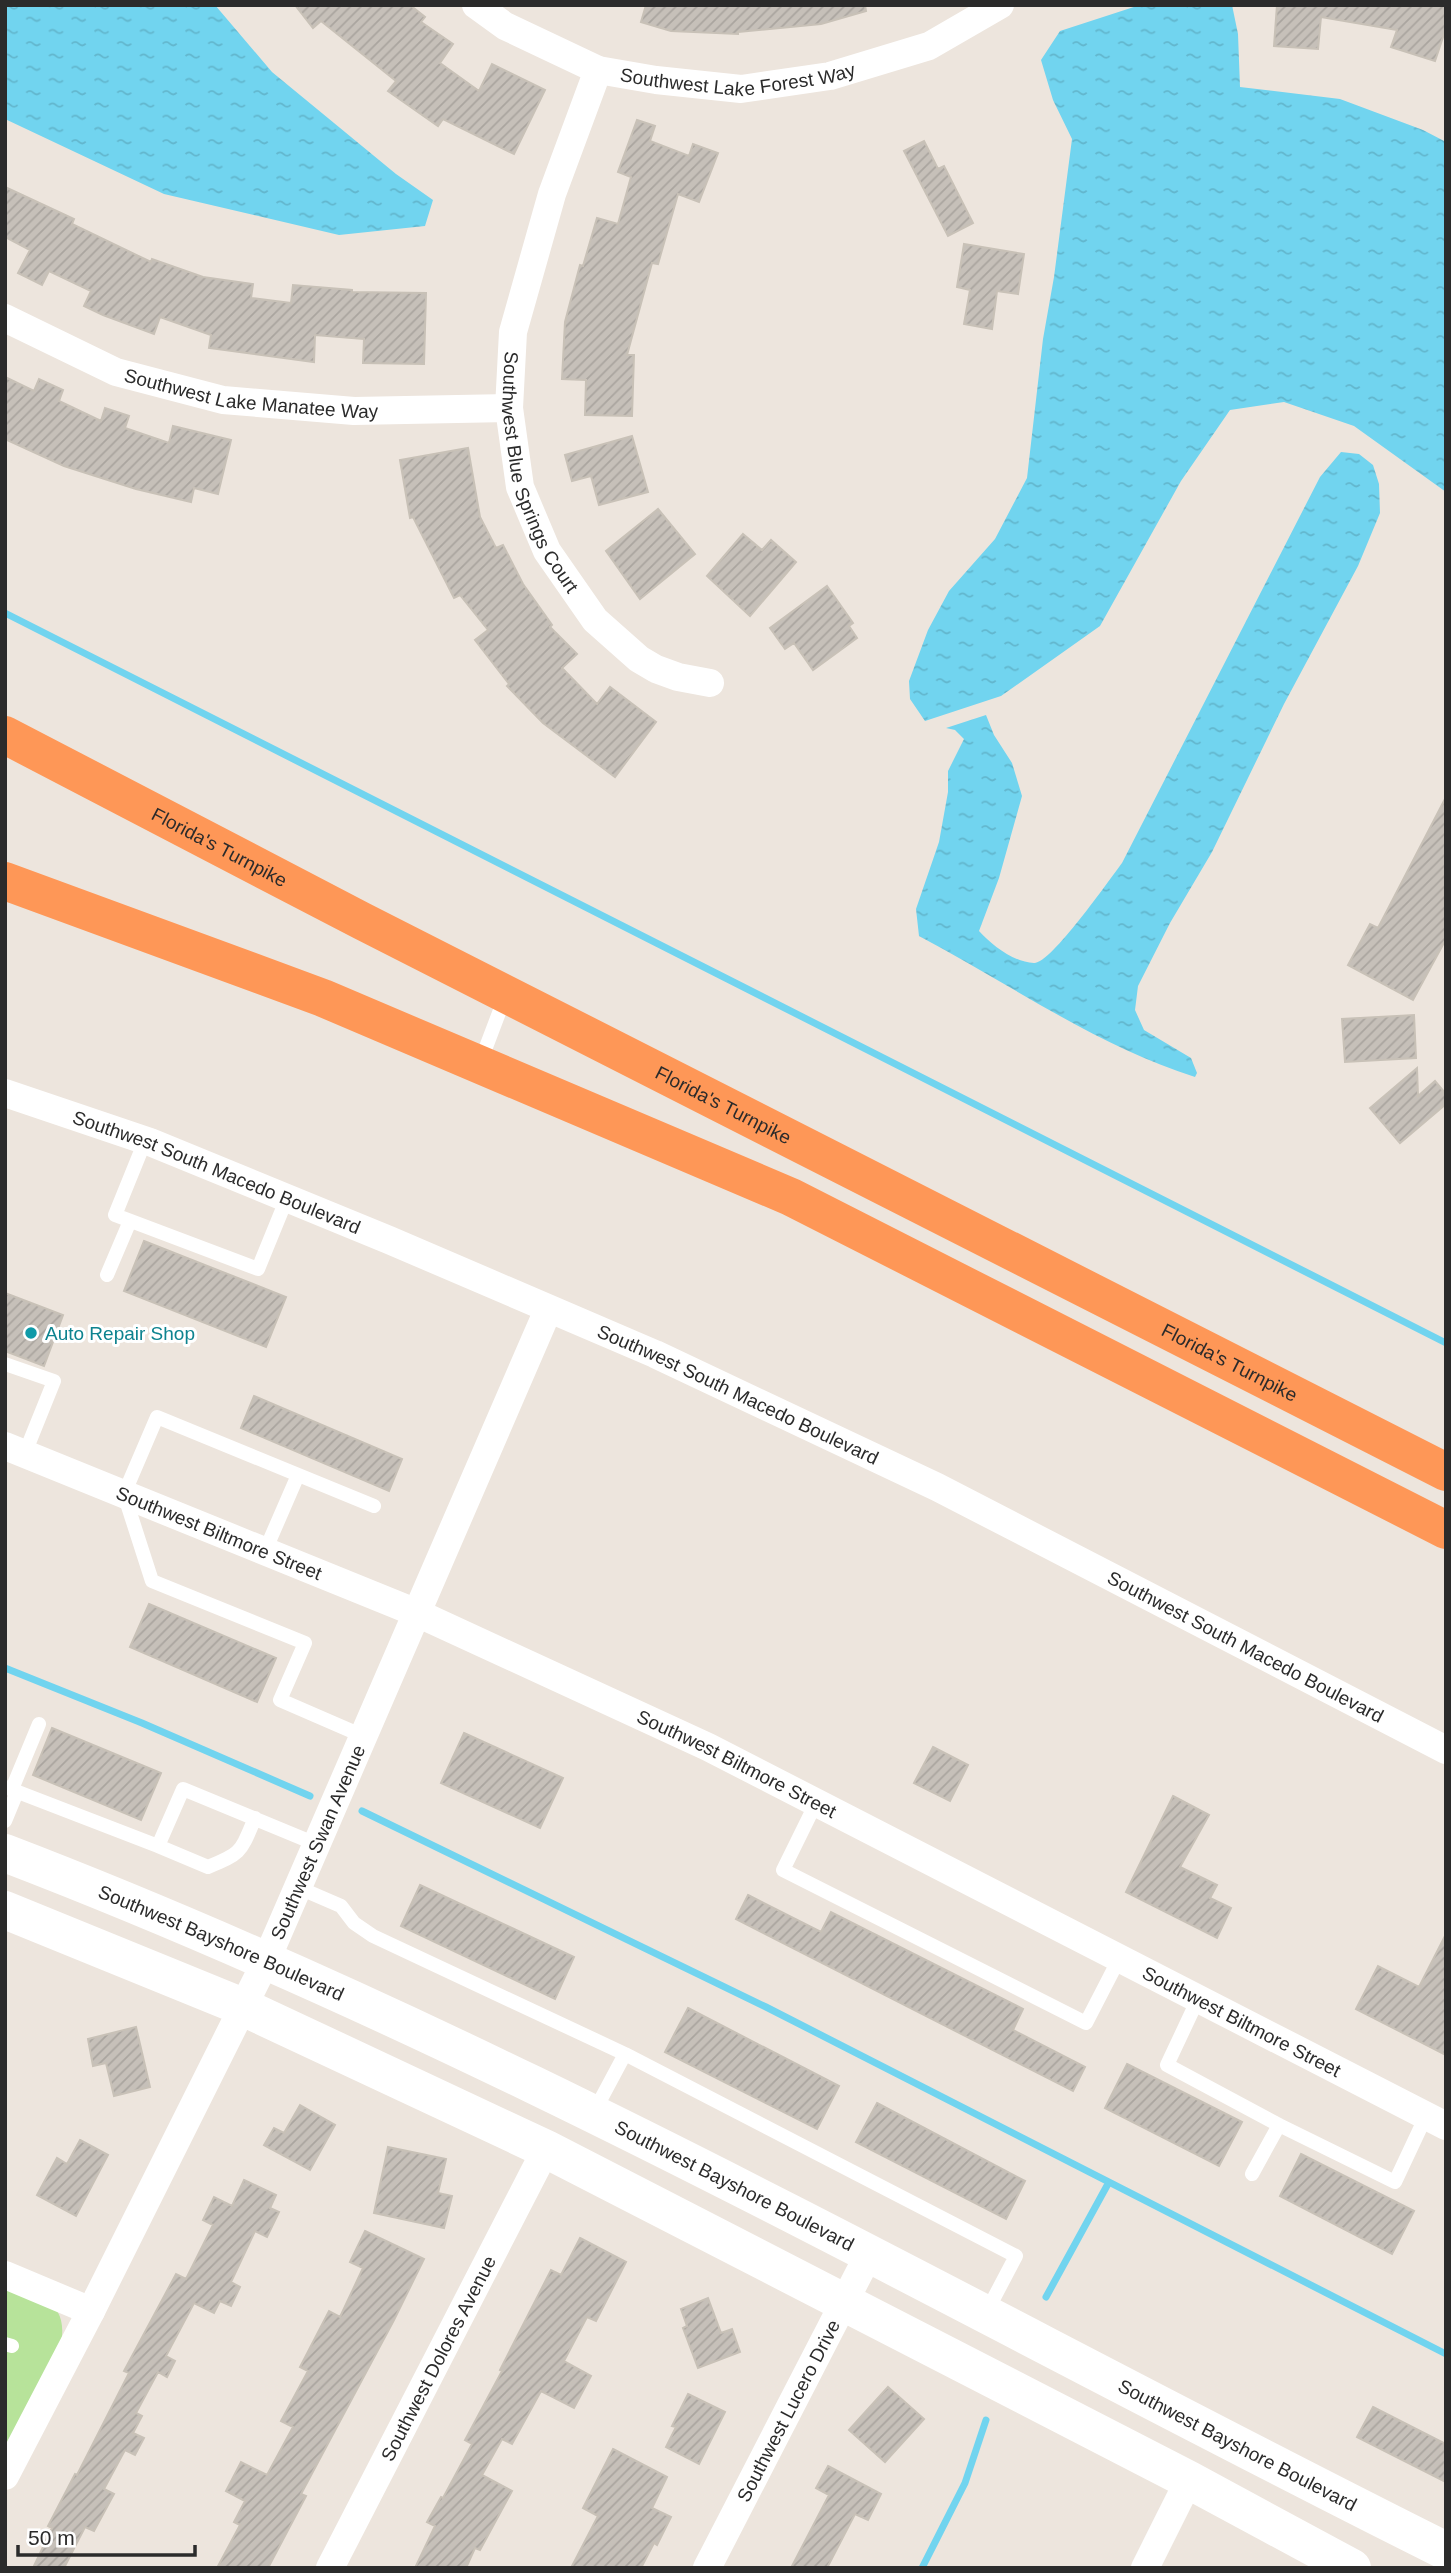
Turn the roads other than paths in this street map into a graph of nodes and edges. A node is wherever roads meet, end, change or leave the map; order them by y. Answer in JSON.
{"nodes":[{"id":1,"x":476,"y":5,"type":"edge"},
{"id":2,"x":1000,"y":5,"type":"edge"},
{"id":3,"x":598,"y":70,"type":"junction"},
{"id":4,"x":5,"y":318,"type":"edge"},
{"id":5,"x":509,"y":408,"type":"junction"},
{"id":6,"x":709,"y":683,"type":"dead end"},
{"id":7,"x":5,"y":736,"type":"edge"},
{"id":8,"x":5,"y":881,"type":"edge"},
{"id":9,"x":507,"y":992,"type":"junction"},
{"id":10,"x":479,"y":1065,"type":"junction"},
{"id":11,"x":5,"y":1093,"type":"edge"},
{"id":12,"x":145,"y":1141,"type":"junction"},
{"id":13,"x":287,"y":1198,"type":"junction"},
{"id":14,"x":130,"y":1221,"type":"junction"},
{"id":15,"x":107,"y":1275,"type":"dead end"},
{"id":16,"x":548,"y":1310,"type":"junction"},
{"id":17,"x":5,"y":1364,"type":"edge"},
{"id":18,"x":15,"y":1450,"type":"edge"},
{"id":19,"x":1446,"y":1472,"type":"edge"},
{"id":20,"x":298,"y":1475,"type":"junction"},
{"id":21,"x":124,"y":1494,"type":"junction"},
{"id":22,"x":374,"y":1506,"type":"dead end"},
{"id":23,"x":1446,"y":1530,"type":"edge"},
{"id":24,"x":265,"y":1551,"type":"junction"},
{"id":25,"x":417,"y":1613,"type":"junction"},
{"id":26,"x":39,"y":1724,"type":"dead end"},
{"id":27,"x":363,"y":1736,"type":"junction"},
{"id":28,"x":1446,"y":1750,"type":"edge"},
{"id":29,"x":11,"y":1789,"type":"edge"},
{"id":30,"x":816,"y":1803,"type":"junction"},
{"id":31,"x":255,"y":1818,"type":"junction"},
{"id":32,"x":5,"y":1821,"type":"edge"},
{"id":33,"x":316,"y":1844,"type":"junction"},
{"id":34,"x":158,"y":1846,"type":"junction"},
{"id":35,"x":5,"y":1853,"type":"edge"},
{"id":36,"x":297,"y":1887,"type":"junction"},
{"id":37,"x":5,"y":1910,"type":"edge"},
{"id":38,"x":1119,"y":1958,"type":"junction"},
{"id":39,"x":265,"y":1961,"type":"junction"},
{"id":40,"x":1198,"y":1999,"type":"junction"},
{"id":41,"x":243,"y":2007,"type":"junction"},
{"id":42,"x":625,"y":2054,"type":"junction"},
{"id":43,"x":593,"y":2114,"type":"junction"},
{"id":44,"x":1436,"y":2121,"type":"edge"},
{"id":45,"x":1279,"y":2125,"type":"junction"},
{"id":46,"x":546,"y":2149,"type":"junction"},
{"id":47,"x":1252,"y":2174,"type":"dead end"},
{"id":48,"x":869,"y":2254,"type":"junction"},
{"id":49,"x":5,"y":2275,"type":"edge"},
{"id":50,"x":845,"y":2302,"type":"junction"},
{"id":51,"x":91,"y":2311,"type":"junction"},
{"id":52,"x":985,"y":2315,"type":"junction"},
{"id":53,"x":1136,"y":2455,"type":"junction"},
{"id":54,"x":5,"y":2476,"type":"edge"},
{"id":55,"x":1189,"y":2480,"type":"junction"},
{"id":56,"x":1355,"y":2506,"type":"junction"},
{"id":57,"x":1446,"y":2551,"type":"edge"},
{"id":58,"x":1350,"y":2567,"type":"edge"},
{"id":59,"x":330,"y":2568,"type":"edge"},
{"id":60,"x":707,"y":2568,"type":"edge"},
{"id":61,"x":1144,"y":2568,"type":"edge"},
{"id":62,"x":1437,"y":2568,"type":"edge"}],
"edges":[{"from":1,"to":3,"type":"street","name":"Southwest Lake Forest Way"},
{"from":2,"to":3,"type":"street","name":"Southwest Lake Forest Way"},
{"from":3,"to":5,"type":"street","name":"Southwest Blue Springs Court"},
{"from":4,"to":5,"type":"street","name":"Southwest Lake Manatee Way"},
{"from":5,"to":6,"type":"street","name":"Southwest Blue Springs Court"},
{"from":7,"to":9,"type":"highway","name":"Florida's Turnpike"},
{"from":8,"to":10,"type":"highway"},
{"from":9,"to":10,"type":"lane"},
{"from":9,"to":19,"type":"highway","name":"Florida's Turnpike"},
{"from":10,"to":23,"type":"highway"},
{"from":11,"to":12,"type":"street","name":"Southwest South Macedo Boulevard"},
{"from":12,"to":13,"type":"street","name":"Southwest South Macedo Boulevard"},
{"from":12,"to":14,"type":"lane"},
{"from":13,"to":14,"type":"lane"},
{"from":13,"to":16,"type":"street","name":"Southwest South Macedo Boulevard"},
{"from":14,"to":15,"type":"lane"},
{"from":16,"to":25,"type":"street","name":"Southwest Swan Avenue"},
{"from":16,"to":28,"type":"street","name":"Southwest South Macedo Boulevard"},
{"from":17,"to":18,"type":"lane"},
{"from":18,"to":21,"type":"street","name":"Southwest Biltmore Street"},
{"from":20,"to":21,"type":"lane"},
{"from":20,"to":22,"type":"lane"},
{"from":20,"to":24,"type":"lane"},
{"from":21,"to":24,"type":"street","name":"Southwest Biltmore Street"},
{"from":21,"to":27,"type":"lane"},
{"from":24,"to":25,"type":"street","name":"Southwest Biltmore Street"},
{"from":25,"to":27,"type":"street","name":"Southwest Swan Avenue"},
{"from":25,"to":30,"type":"street","name":"Southwest Biltmore Street"},
{"from":26,"to":29,"type":"lane"},
{"from":27,"to":33,"type":"street","name":"Southwest Swan Avenue"},
{"from":29,"to":32,"type":"lane"},
{"from":29,"to":34,"type":"lane"},
{"from":30,"to":38,"type":"street","name":"Southwest Biltmore Street"},
{"from":30,"to":38,"type":"lane"},
{"from":31,"to":33,"type":"lane"},
{"from":31,"to":34,"type":"lane"},
{"from":31,"to":34,"type":"lane"},
{"from":33,"to":36,"type":"street","name":"Southwest Swan Avenue"},
{"from":35,"to":39,"type":"main road","name":"Southwest Bayshore Boulevard"},
{"from":36,"to":39,"type":"street","name":"Southwest Swan Avenue"},
{"from":36,"to":42,"type":"lane"},
{"from":37,"to":41,"type":"main road"},
{"from":38,"to":40,"type":"street","name":"Southwest Biltmore Street"},
{"from":39,"to":41,"type":"street","name":"Southwest Swan Avenue"},
{"from":39,"to":43,"type":"main road","name":"Southwest Bayshore Boulevard"},
{"from":40,"to":44,"type":"street","name":"Southwest Biltmore Street"},
{"from":40,"to":45,"type":"lane"},
{"from":41,"to":46,"type":"main road"},
{"from":41,"to":51,"type":"street","name":"Southwest Swan Avenue"},
{"from":42,"to":43,"type":"lane"},
{"from":42,"to":52,"type":"lane"},
{"from":43,"to":48,"type":"main road","name":"Southwest Bayshore Boulevard"},
{"from":44,"to":45,"type":"lane"},
{"from":45,"to":47,"type":"lane"},
{"from":46,"to":50,"type":"main road"},
{"from":46,"to":59,"type":"street","name":"Southwest Dolores Avenue"},
{"from":48,"to":50,"type":"street","name":"Southwest Lucero Drive"},
{"from":48,"to":52,"type":"main road","name":"Southwest Bayshore Boulevard"},
{"from":49,"to":51,"type":"street"},
{"from":50,"to":53,"type":"main road"},
{"from":50,"to":60,"type":"street","name":"Southwest Lucero Drive"},
{"from":51,"to":54,"type":"street","name":"Southwest Swan Avenue"},
{"from":52,"to":56,"type":"main road","name":"Southwest Bayshore Boulevard"},
{"from":53,"to":55,"type":"main road"},
{"from":53,"to":56,"type":"main road"},
{"from":55,"to":58,"type":"main road"},
{"from":55,"to":61,"type":"street"},
{"from":56,"to":57,"type":"main road","name":"Southwest Bayshore Boulevard"},
{"from":58,"to":62,"type":"main road"}]}
